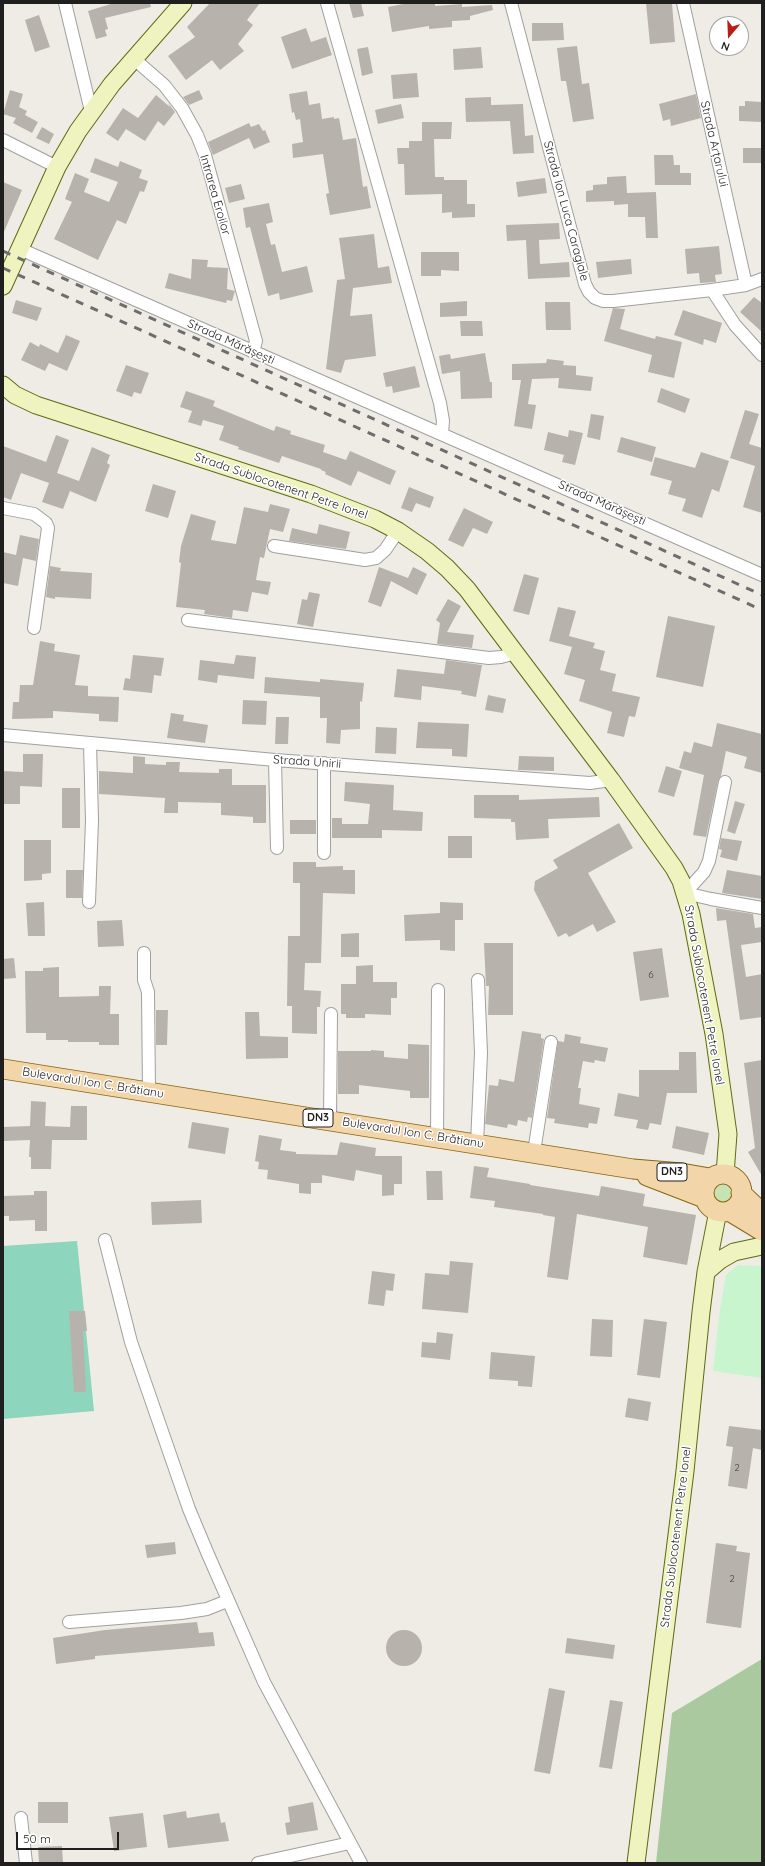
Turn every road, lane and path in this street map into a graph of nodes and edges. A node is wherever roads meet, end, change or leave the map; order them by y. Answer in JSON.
{"nodes":[{"id":1,"x":65,"y":3,"type":"edge"},
{"id":2,"x":183,"y":3,"type":"edge"},
{"id":3,"x":327,"y":3,"type":"edge"},
{"id":4,"x":511,"y":3,"type":"edge"},
{"id":5,"x":683,"y":3,"type":"edge"},
{"id":6,"x":133,"y":58,"type":"junction"},
{"id":7,"x":91,"y":111,"type":"junction"},
{"id":8,"x":3,"y":140,"type":"edge"},
{"id":9,"x":58,"y":167,"type":"junction"},
{"id":10,"x":20,"y":249,"type":"junction"},
{"id":11,"x":762,"y":280,"type":"edge"},
{"id":12,"x":746,"y":285,"type":"junction"},
{"id":13,"x":3,"y":286,"type":"edge"},
{"id":14,"x":712,"y":290,"type":"junction"},
{"id":15,"x":252,"y":352,"type":"junction"},
{"id":16,"x":762,"y":355,"type":"edge"},
{"id":17,"x":3,"y":385,"type":"edge"},
{"id":18,"x":442,"y":433,"type":"junction"},
{"id":19,"x":3,"y":508,"type":"edge"},
{"id":20,"x":398,"y":531,"type":"junction"},
{"id":21,"x":274,"y":546,"type":"dead end"},
{"id":22,"x":762,"y":575,"type":"edge"},
{"id":23,"x":188,"y":620,"type":"dead end"},
{"id":24,"x":34,"y":628,"type":"dead end"},
{"id":25,"x":516,"y":653,"type":"junction"},
{"id":26,"x":3,"y":735,"type":"edge"},
{"id":27,"x":90,"y":743,"type":"junction"},
{"id":28,"x":275,"y":760,"type":"junction"},
{"id":29,"x":324,"y":763,"type":"junction"},
{"id":30,"x":611,"y":780,"type":"junction"},
{"id":31,"x":725,"y":782,"type":"dead end"},
{"id":32,"x":277,"y":848,"type":"dead end"},
{"id":33,"x":324,"y":853,"type":"dead end"},
{"id":34,"x":685,"y":893,"type":"junction"},
{"id":35,"x":89,"y":902,"type":"dead end"},
{"id":36,"x":762,"y":908,"type":"edge"},
{"id":37,"x":144,"y":954,"type":"dead end"},
{"id":38,"x":478,"y":980,"type":"dead end"},
{"id":39,"x":438,"y":990,"type":"dead end"},
{"id":40,"x":331,"y":1014,"type":"dead end"},
{"id":41,"x":551,"y":1042,"type":"dead end"},
{"id":42,"x":3,"y":1069,"type":"edge"},
{"id":43,"x":150,"y":1092,"type":"junction"},
{"id":44,"x":330,"y":1120,"type":"junction"},
{"id":45,"x":437,"y":1137,"type":"junction"},
{"id":46,"x":478,"y":1144,"type":"junction"},
{"id":47,"x":534,"y":1152,"type":"junction"},
{"id":48,"x":633,"y":1169,"type":"junction"},
{"id":49,"x":718,"y":1176,"type":"junction"},
{"id":50,"x":742,"y":1193,"type":"junction"},
{"id":51,"x":704,"y":1198,"type":"junction"},
{"id":52,"x":724,"y":1211,"type":"junction"},
{"id":53,"x":762,"y":1213,"type":"edge"},
{"id":54,"x":762,"y":1231,"type":"edge"},
{"id":55,"x":105,"y":1240,"type":"dead end"},
{"id":56,"x":762,"y":1246,"type":"edge"},
{"id":57,"x":706,"y":1272,"type":"junction"},
{"id":58,"x":227,"y":1601,"type":"junction"},
{"id":59,"x":69,"y":1622,"type":"dead end"},
{"id":60,"x":21,"y":1818,"type":"dead end"},
{"id":61,"x":350,"y":1842,"type":"junction"},
{"id":62,"x":26,"y":1863,"type":"edge"},
{"id":63,"x":258,"y":1863,"type":"edge"},
{"id":64,"x":361,"y":1863,"type":"edge"},
{"id":65,"x":636,"y":1863,"type":"edge"}],
"edges":[{"from":1,"to":7,"type":"street"},
{"from":2,"to":6,"type":"main road"},
{"from":3,"to":18,"type":"street"},
{"from":4,"to":14,"type":"street","name":"Strada Ion Luca Caragiale"},
{"from":5,"to":12,"type":"street","name":"Strada Arțarului"},
{"from":6,"to":7,"type":"main road"},
{"from":6,"to":15,"type":"street","name":"Intrarea Eroilor"},
{"from":7,"to":9,"type":"main road"},
{"from":8,"to":9,"type":"street"},
{"from":9,"to":10,"type":"main road"},
{"from":10,"to":13,"type":"main road"},
{"from":10,"to":15,"type":"street","name":"Strada Mărășești"},
{"from":11,"to":12,"type":"street","name":"Strada Ion Luca Caragiale"},
{"from":12,"to":14,"type":"street","name":"Strada Ion Luca Caragiale"},
{"from":14,"to":16,"type":"street"},
{"from":15,"to":18,"type":"street","name":"Strada Mărășești"},
{"from":17,"to":20,"type":"main road","name":"Strada Sublocotenent Petre Ionel"},
{"from":18,"to":22,"type":"street","name":"Strada Mărășești"},
{"from":19,"to":24,"type":"street"},
{"from":20,"to":21,"type":"street"},
{"from":20,"to":25,"type":"main road","name":"Strada Sublocotenent Petre Ionel"},
{"from":23,"to":25,"type":"street"},
{"from":25,"to":30,"type":"main road","name":"Strada Sublocotenent Petre Ionel"},
{"from":26,"to":27,"type":"street","name":"Strada Unirii"},
{"from":27,"to":28,"type":"street","name":"Strada Unirii"},
{"from":27,"to":35,"type":"street"},
{"from":28,"to":29,"type":"street","name":"Strada Unirii"},
{"from":28,"to":32,"type":"street"},
{"from":29,"to":30,"type":"street","name":"Strada Unirii"},
{"from":29,"to":33,"type":"street"},
{"from":30,"to":34,"type":"main road","name":"Strada Sublocotenent Petre Ionel"},
{"from":31,"to":34,"type":"street"},
{"from":34,"to":36,"type":"street"},
{"from":34,"to":49,"type":"main road","name":"Strada Sublocotenent Petre Ionel"},
{"from":37,"to":43,"type":"street"},
{"from":38,"to":46,"type":"street"},
{"from":39,"to":45,"type":"street"},
{"from":40,"to":44,"type":"street"},
{"from":41,"to":47,"type":"street"},
{"from":42,"to":43,"type":"main road","name":"Bulevardul Ion C. Brătianu","number":"DN3"},
{"from":43,"to":44,"type":"main road","name":"Bulevardul Ion C. Brătianu","number":"DN3"},
{"from":44,"to":45,"type":"main road","name":"Bulevardul Ion C. Brătianu","number":"DN3"},
{"from":45,"to":46,"type":"main road","name":"Bulevardul Ion C. Brătianu","number":"DN3"},
{"from":46,"to":47,"type":"main road","name":"Bulevardul Ion C. Brătianu","number":"DN3"},
{"from":47,"to":48,"type":"main road","name":"Bulevardul Ion C. Brătianu","number":"DN3"},
{"from":48,"to":49,"type":"main road","name":"Bulevardul Ion C. Brătianu","number":"DN3"},
{"from":48,"to":51,"type":"main road","name":"Bulevardul Ion C. Brătianu","number":"DN3"},
{"from":49,"to":50,"type":"main road"},
{"from":49,"to":51,"type":"main road"},
{"from":50,"to":52,"type":"main road"},
{"from":50,"to":53,"type":"main road"},
{"from":51,"to":52,"type":"main road"},
{"from":52,"to":54,"type":"main road"},
{"from":52,"to":57,"type":"main road","name":"Strada Sublocotenent Petre Ionel"},
{"from":55,"to":58,"type":"street"},
{"from":56,"to":57,"type":"main road"},
{"from":57,"to":65,"type":"main road","name":"Strada Sublocotenent Petre Ionel"},
{"from":58,"to":59,"type":"street"},
{"from":58,"to":61,"type":"street"},
{"from":60,"to":62,"type":"street"},
{"from":61,"to":63,"type":"street"},
{"from":61,"to":64,"type":"street"}]}
